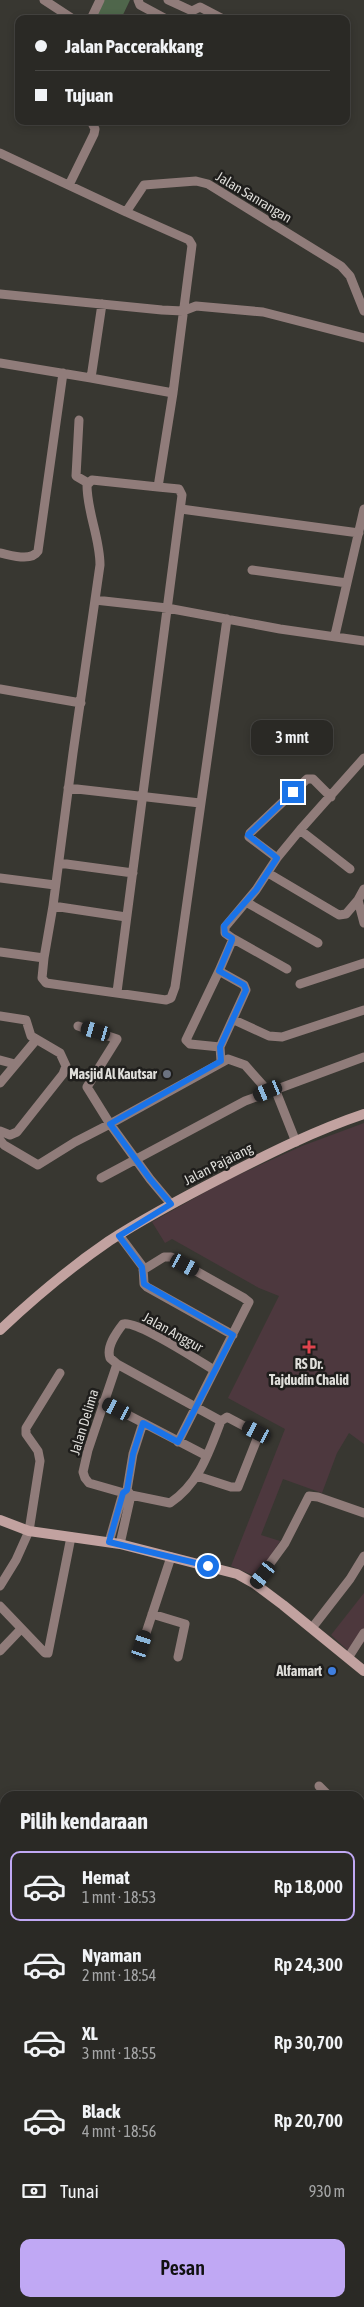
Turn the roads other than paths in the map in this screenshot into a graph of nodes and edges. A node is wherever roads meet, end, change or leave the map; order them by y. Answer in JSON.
{"nodes":[{"id":1,"x":44,"y":0,"type":"edge"},
{"id":2,"x":100,"y":0,"type":"edge"},
{"id":3,"x":138,"y":0,"type":"edge"},
{"id":4,"x":168,"y":0,"type":"edge"},
{"id":5,"x":67,"y":15,"type":"edge"},
{"id":6,"x":93,"y":15,"type":"edge"},
{"id":7,"x":159,"y":15,"type":"edge"},
{"id":8,"x":190,"y":15,"type":"edge"},
{"id":9,"x":215,"y":15,"type":"edge"},
{"id":10,"x":94,"y":125,"type":"edge"},
{"id":11,"x":0,"y":153,"type":"edge"},
{"id":12,"x":69,"y":185,"type":"junction"},
{"id":13,"x":126,"y":212,"type":"junction"},
{"id":14,"x":0,"y":294,"type":"edge"},
{"id":15,"x":0,"y":299,"type":"edge"},
{"id":16,"x":101,"y":307,"type":"junction"},
{"id":17,"x":183,"y":311,"type":"junction"},
{"id":18,"x":364,"y":311,"type":"edge"},
{"id":19,"x":364,"y":338,"type":"edge"},
{"id":20,"x":0,"y":363,"type":"edge"},
{"id":21,"x":63,"y":373,"type":"junction"},
{"id":22,"x":91,"y":378,"type":"junction"},
{"id":23,"x":173,"y":393,"type":"junction"},
{"id":24,"x":79,"y":420,"type":"dead end"},
{"id":25,"x":88,"y":483,"type":"junction"},
{"id":26,"x":158,"y":487,"type":"junction"},
{"id":27,"x":364,"y":508,"type":"edge"},
{"id":28,"x":181,"y":509,"type":"junction"},
{"id":29,"x":359,"y":533,"type":"junction"},
{"id":30,"x":0,"y":553,"type":"edge"},
{"id":31,"x":252,"y":570,"type":"dead end"},
{"id":32,"x":348,"y":583,"type":"junction"},
{"id":33,"x":95,"y":600,"type":"junction"},
{"id":34,"x":167,"y":608,"type":"junction"},
{"id":35,"x":227,"y":619,"type":"junction"},
{"id":36,"x":335,"y":635,"type":"junction"},
{"id":37,"x":364,"y":641,"type":"edge"},
{"id":38,"x":0,"y":689,"type":"edge"},
{"id":39,"x":81,"y":702,"type":"junction"},
{"id":40,"x":364,"y":759,"type":"edge"},
{"id":41,"x":68,"y":788,"type":"junction"},
{"id":42,"x":331,"y":797,"type":"junction"},
{"id":43,"x":142,"y":798,"type":"junction"},
{"id":44,"x":200,"y":803,"type":"junction"},
{"id":45,"x":300,"y":830,"type":"junction"},
{"id":46,"x":277,"y":858,"type":"junction"},
{"id":47,"x":58,"y":864,"type":"junction"},
{"id":48,"x":350,"y":869,"type":"dead end"},
{"id":49,"x":133,"y":872,"type":"junction"},
{"id":50,"x":268,"y":872,"type":"junction"},
{"id":51,"x":0,"y":878,"type":"edge"},
{"id":52,"x":56,"y":885,"type":"junction"},
{"id":53,"x":364,"y":889,"type":"edge"},
{"id":54,"x":358,"y":900,"type":"junction"},
{"id":55,"x":246,"y":902,"type":"junction"},
{"id":56,"x":53,"y":906,"type":"junction"},
{"id":57,"x":126,"y":917,"type":"junction"},
{"id":58,"x":364,"y":922,"type":"edge"},
{"id":59,"x":232,"y":938,"type":"junction"},
{"id":60,"x":318,"y":943,"type":"dead end"},
{"id":61,"x":0,"y":952,"type":"edge"},
{"id":62,"x":44,"y":958,"type":"junction"},
{"id":63,"x":364,"y":963,"type":"edge"},
{"id":64,"x":287,"y":968,"type":"dead end"},
{"id":65,"x":219,"y":971,"type":"junction"},
{"id":66,"x":300,"y":984,"type":"dead end"},
{"id":67,"x":117,"y":992,"type":"junction"},
{"id":68,"x":364,"y":1010,"type":"edge"},
{"id":69,"x":0,"y":1016,"type":"edge"},
{"id":70,"x":234,"y":1020,"type":"junction"},
{"id":71,"x":78,"y":1026,"type":"dead end"},
{"id":72,"x":36,"y":1040,"type":"junction"},
{"id":73,"x":220,"y":1047,"type":"junction"},
{"id":74,"x":364,"y":1057,"type":"edge"},
{"id":75,"x":0,"y":1060,"type":"edge"},
{"id":76,"x":221,"y":1061,"type":"junction"},
{"id":77,"x":15,"y":1064,"type":"junction"},
{"id":78,"x":0,"y":1083,"type":"edge"},
{"id":79,"x":271,"y":1090,"type":"junction"},
{"id":80,"x":364,"y":1114,"type":"edge"},
{"id":81,"x":110,"y":1124,"type":"junction"},
{"id":82,"x":0,"y":1132,"type":"edge"},
{"id":83,"x":296,"y":1142,"type":"junction"},
{"id":84,"x":1,"y":1146,"type":"edge"},
{"id":85,"x":136,"y":1160,"type":"junction"},
{"id":86,"x":101,"y":1178,"type":"dead end"},
{"id":87,"x":171,"y":1204,"type":"junction"},
{"id":88,"x":119,"y":1236,"type":"junction"},
{"id":89,"x":143,"y":1270,"type":"junction"},
{"id":90,"x":0,"y":1330,"type":"edge"},
{"id":91,"x":233,"y":1335,"type":"junction"},
{"id":92,"x":117,"y":1364,"type":"junction"},
{"id":93,"x":214,"y":1370,"type":"junction"},
{"id":94,"x":60,"y":1373,"type":"dead end"},
{"id":95,"x":103,"y":1402,"type":"junction"},
{"id":96,"x":196,"y":1406,"type":"junction"},
{"id":97,"x":221,"y":1421,"type":"junction"},
{"id":98,"x":143,"y":1423,"type":"junction"},
{"id":99,"x":178,"y":1442,"type":"junction"},
{"id":100,"x":207,"y":1456,"type":"junction"},
{"id":101,"x":197,"y":1476,"type":"junction"},
{"id":102,"x":127,"y":1493,"type":"junction"},
{"id":103,"x":364,"y":1513,"type":"edge"},
{"id":104,"x":0,"y":1520,"type":"edge"},
{"id":105,"x":29,"y":1531,"type":"junction"},
{"id":106,"x":70,"y":1537,"type":"junction"},
{"id":107,"x":109,"y":1542,"type":"junction"},
{"id":108,"x":120,"y":1544,"type":"junction"},
{"id":109,"x":364,"y":1556,"type":"edge"},
{"id":110,"x":171,"y":1557,"type":"junction"},
{"id":111,"x":255,"y":1584,"type":"junction"},
{"id":112,"x":0,"y":1586,"type":"edge"},
{"id":113,"x":0,"y":1606,"type":"edge"},
{"id":114,"x":152,"y":1614,"type":"junction"},
{"id":115,"x":312,"y":1628,"type":"junction"},
{"id":116,"x":21,"y":1629,"type":"junction"},
{"id":117,"x":364,"y":1633,"type":"edge"},
{"id":118,"x":142,"y":1645,"type":"dead end"},
{"id":119,"x":0,"y":1651,"type":"edge"},
{"id":120,"x":178,"y":1657,"type":"dead end"},
{"id":121,"x":348,"y":1658,"type":"junction"},
{"id":122,"x":364,"y":1671,"type":"edge"},
{"id":123,"x":319,"y":1786,"type":"dead end"},
{"id":124,"x":324,"y":1791,"type":"edge"}],
"edges":[{"from":1,"to":5,"type":"street"},
{"from":2,"to":6,"type":"street"},
{"from":3,"to":7,"type":"street"},
{"from":4,"to":8,"type":"street"},
{"from":8,"to":9,"type":"street"},
{"from":10,"to":12,"type":"street"},
{"from":11,"to":12,"type":"street"},
{"from":12,"to":13,"type":"street"},
{"from":13,"to":17,"type":"street"},
{"from":13,"to":18,"type":"street","name":"Jalan Sanrangan"},
{"from":14,"to":16,"type":"street"},
{"from":15,"to":16,"type":"street"},
{"from":16,"to":17,"type":"street"},
{"from":16,"to":22,"type":"street"},
{"from":17,"to":19,"type":"street"},
{"from":17,"to":23,"type":"street"},
{"from":20,"to":21,"type":"street"},
{"from":21,"to":22,"type":"street"},
{"from":21,"to":30,"type":"street"},
{"from":22,"to":23,"type":"street"},
{"from":23,"to":26,"type":"street"},
{"from":24,"to":25,"type":"street"},
{"from":25,"to":26,"type":"street"},
{"from":25,"to":33,"type":"street"},
{"from":26,"to":28,"type":"street"},
{"from":27,"to":29,"type":"street"},
{"from":28,"to":29,"type":"street"},
{"from":28,"to":34,"type":"street"},
{"from":29,"to":32,"type":"street"},
{"from":31,"to":32,"type":"street"},
{"from":32,"to":36,"type":"street"},
{"from":33,"to":34,"type":"street"},
{"from":33,"to":39,"type":"street"},
{"from":34,"to":35,"type":"street"},
{"from":34,"to":43,"type":"street"},
{"from":35,"to":36,"type":"street"},
{"from":35,"to":44,"type":"street"},
{"from":36,"to":37,"type":"street"},
{"from":38,"to":39,"type":"street"},
{"from":39,"to":41,"type":"street"},
{"from":40,"to":42,"type":"street"},
{"from":41,"to":43,"type":"street"},
{"from":41,"to":47,"type":"street"},
{"from":42,"to":45,"type":"street"},
{"from":42,"to":46,"type":"street"},
{"from":43,"to":44,"type":"street"},
{"from":43,"to":49,"type":"street"},
{"from":44,"to":67,"type":"street"},
{"from":45,"to":46,"type":"street"},
{"from":45,"to":48,"type":"street"},
{"from":46,"to":50,"type":"street"},
{"from":47,"to":49,"type":"street"},
{"from":47,"to":52,"type":"street"},
{"from":49,"to":57,"type":"street"},
{"from":50,"to":54,"type":"street"},
{"from":50,"to":55,"type":"street"},
{"from":51,"to":52,"type":"street"},
{"from":52,"to":56,"type":"street"},
{"from":53,"to":54,"type":"street"},
{"from":54,"to":58,"type":"street"},
{"from":55,"to":59,"type":"street"},
{"from":55,"to":60,"type":"street"},
{"from":56,"to":57,"type":"street"},
{"from":56,"to":62,"type":"street"},
{"from":57,"to":67,"type":"street"},
{"from":59,"to":64,"type":"street"},
{"from":59,"to":65,"type":"street"},
{"from":61,"to":62,"type":"street"},
{"from":62,"to":67,"type":"street"},
{"from":63,"to":66,"type":"street"},
{"from":65,"to":70,"type":"street"},
{"from":65,"to":73,"type":"street"},
{"from":68,"to":70,"type":"street"},
{"from":69,"to":72,"type":"street"},
{"from":70,"to":73,"type":"street"},
{"from":71,"to":81,"type":"street"},
{"from":72,"to":77,"type":"street"},
{"from":72,"to":82,"type":"street"},
{"from":73,"to":76,"type":"street"},
{"from":74,"to":79,"type":"street"},
{"from":75,"to":77,"type":"street"},
{"from":76,"to":79,"type":"street"},
{"from":76,"to":81,"type":"street"},
{"from":77,"to":78,"type":"street"},
{"from":79,"to":83,"type":"street"},
{"from":79,"to":85,"type":"street"},
{"from":80,"to":83,"type":"main road","name":"Jalan Pajaiang"},
{"from":81,"to":84,"type":"street"},
{"from":81,"to":85,"type":"street"},
{"from":83,"to":87,"type":"main road","name":"Jalan Pajaiang"},
{"from":85,"to":86,"type":"street"},
{"from":85,"to":87,"type":"street"},
{"from":87,"to":88,"type":"main road","name":"Jalan Pajaiang"},
{"from":88,"to":89,"type":"street"},
{"from":88,"to":90,"type":"main road","name":"Jalan Pajaiang"},
{"from":89,"to":91,"type":"street"},
{"from":89,"to":91,"type":"street"},
{"from":91,"to":93,"type":"street"},
{"from":92,"to":93,"type":"street","name":"Jalan Anggur"},
{"from":92,"to":95,"type":"street","name":"Jalan Delima"},
{"from":92,"to":96,"type":"street"},
{"from":93,"to":96,"type":"street"},
{"from":94,"to":105,"type":"street"},
{"from":95,"to":98,"type":"street"},
{"from":95,"to":102,"type":"street","name":"Jalan Delima"},
{"from":96,"to":97,"type":"street"},
{"from":96,"to":99,"type":"street"},
{"from":97,"to":100,"type":"street"},
{"from":97,"to":101,"type":"street"},
{"from":98,"to":99,"type":"street"},
{"from":98,"to":102,"type":"street"},
{"from":99,"to":100,"type":"street"},
{"from":100,"to":101,"type":"street"},
{"from":101,"to":102,"type":"street"},
{"from":102,"to":107,"type":"street"},
{"from":102,"to":108,"type":"street"},
{"from":103,"to":111,"type":"street"},
{"from":104,"to":105,"type":"main road"},
{"from":105,"to":106,"type":"main road"},
{"from":105,"to":112,"type":"street"},
{"from":106,"to":107,"type":"main road"},
{"from":106,"to":116,"type":"street"},
{"from":107,"to":108,"type":"main road"},
{"from":108,"to":110,"type":"main road"},
{"from":109,"to":115,"type":"street"},
{"from":110,"to":111,"type":"main road"},
{"from":110,"to":114,"type":"street"},
{"from":111,"to":115,"type":"main road"},
{"from":113,"to":116,"type":"street"},
{"from":114,"to":118,"type":"street"},
{"from":114,"to":120,"type":"street"},
{"from":115,"to":121,"type":"main road"},
{"from":116,"to":119,"type":"street"},
{"from":117,"to":121,"type":"street"},
{"from":121,"to":122,"type":"main road"},
{"from":123,"to":124,"type":"street"}]}
